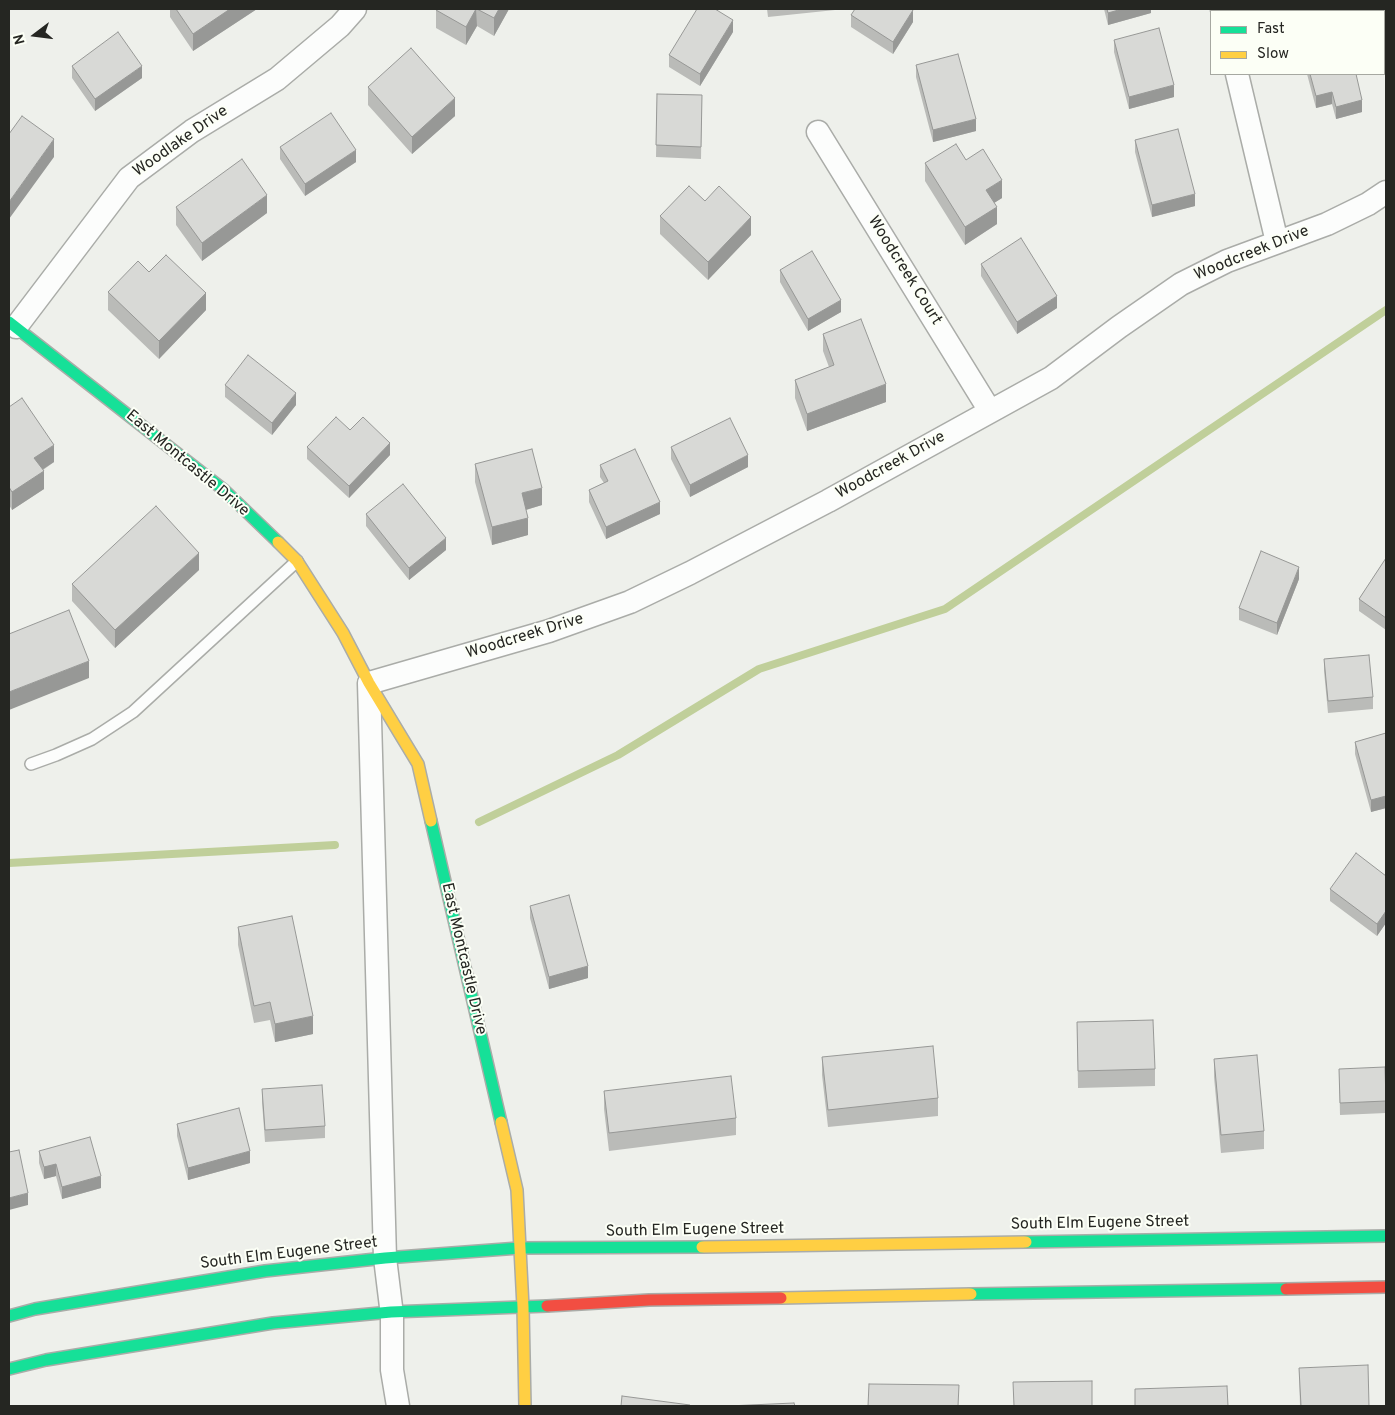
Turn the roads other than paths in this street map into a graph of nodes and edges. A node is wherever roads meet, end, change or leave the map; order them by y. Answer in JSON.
{"nodes":[{"id":1,"x":355,"y":9,"type":"edge"},
{"id":2,"x":1237,"y":75,"type":"edge"},
{"id":3,"x":818,"y":132,"type":"dead end"},
{"id":4,"x":1386,"y":192,"type":"edge"},
{"id":5,"x":1277,"y":242,"type":"junction"},
{"id":6,"x":12,"y":324,"type":"edge"},
{"id":7,"x":990,"y":410,"type":"junction"},
{"id":8,"x":297,"y":561,"type":"junction"},
{"id":9,"x":369,"y":683,"type":"junction"},
{"id":10,"x":31,"y":764,"type":"dead end"},
{"id":11,"x":1386,"y":1236,"type":"edge"},
{"id":12,"x":519,"y":1248,"type":"junction"},
{"id":13,"x":386,"y":1258,"type":"junction"},
{"id":14,"x":1386,"y":1287,"type":"edge"},
{"id":15,"x":523,"y":1308,"type":"junction"},
{"id":16,"x":392,"y":1312,"type":"junction"},
{"id":17,"x":9,"y":1316,"type":"edge"},
{"id":18,"x":9,"y":1369,"type":"edge"},
{"id":19,"x":398,"y":1406,"type":"edge"},
{"id":20,"x":525,"y":1406,"type":"edge"}],
"edges":[{"from":1,"to":6,"type":"street","name":"Woodlake Drive"},
{"from":2,"to":5,"type":"street"},
{"from":3,"to":7,"type":"street","name":"Woodcreek Court"},
{"from":4,"to":5,"type":"street","name":"Woodcreek Drive"},
{"from":5,"to":7,"type":"street","name":"Woodcreek Drive"},
{"from":6,"to":8,"type":"main road","name":"East Montcastle Drive"},
{"from":7,"to":9,"type":"street","name":"Woodcreek Drive"},
{"from":8,"to":9,"type":"main road","name":"East Montcastle Drive"},
{"from":8,"to":10,"type":"lane"},
{"from":9,"to":12,"type":"main road","name":"East Montcastle Drive"},
{"from":9,"to":13,"type":"street","name":"East Montcastle Drive"},
{"from":11,"to":12,"type":"main road","name":"South Elm Eugene Street"},
{"from":12,"to":13,"type":"main road","name":"South Elm Eugene Street"},
{"from":12,"to":15,"type":"main road","name":"East Montcastle Drive"},
{"from":13,"to":16,"type":"street","name":"East Montcastle Drive"},
{"from":13,"to":17,"type":"main road","name":"South Elm Eugene Street"},
{"from":14,"to":15,"type":"main road"},
{"from":15,"to":16,"type":"main road"},
{"from":15,"to":20,"type":"main road","name":"East Montcastle Drive"},
{"from":16,"to":18,"type":"main road"},
{"from":16,"to":19,"type":"street","name":"East Montcastle Drive"}]}
